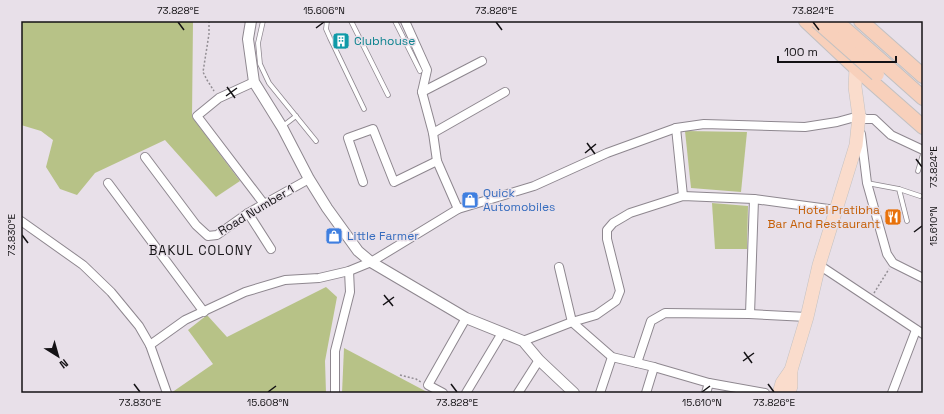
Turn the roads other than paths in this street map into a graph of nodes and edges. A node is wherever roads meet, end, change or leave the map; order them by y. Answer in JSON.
{"nodes":[{"id":1,"x":251,"y":21,"type":"edge"},
{"id":2,"x":263,"y":21,"type":"edge"},
{"id":3,"x":327,"y":21,"type":"edge"},
{"id":4,"x":351,"y":21,"type":"edge"},
{"id":5,"x":395,"y":21,"type":"edge"},
{"id":6,"x":405,"y":21,"type":"edge"},
{"id":7,"x":806,"y":21,"type":"edge"},
{"id":8,"x":834,"y":21,"type":"edge"},
{"id":9,"x":862,"y":22,"type":"edge"},
{"id":10,"x":819,"y":28,"type":"edge"},
{"id":11,"x":883,"y":40,"type":"junction"},
{"id":12,"x":836,"y":49,"type":"junction"},
{"id":13,"x":482,"y":61,"type":"dead end"},
{"id":14,"x":856,"y":68,"type":"junction"},
{"id":15,"x":882,"y":70,"type":"junction"},
{"id":16,"x":420,"y":71,"type":"dead end"},
{"id":17,"x":923,"y":76,"type":"edge"},
{"id":18,"x":254,"y":82,"type":"junction"},
{"id":19,"x":422,"y":92,"type":"junction"},
{"id":20,"x":505,"y":92,"type":"dead end"},
{"id":21,"x":388,"y":95,"type":"dead end"},
{"id":22,"x":923,"y":98,"type":"edge"},
{"id":23,"x":364,"y":109,"type":"dead end"},
{"id":24,"x":923,"y":115,"type":"edge"},
{"id":25,"x":296,"y":116,"type":"junction"},
{"id":26,"x":859,"y":116,"type":"junction"},
{"id":27,"x":282,"y":126,"type":"junction"},
{"id":28,"x":923,"y":127,"type":"edge"},
{"id":29,"x":676,"y":128,"type":"junction"},
{"id":30,"x":432,"y":133,"type":"junction"},
{"id":31,"x":316,"y":141,"type":"dead end"},
{"id":32,"x":923,"y":150,"type":"edge"},
{"id":33,"x":923,"y":154,"type":"edge"},
{"id":34,"x":144,"y":157,"type":"dead end"},
{"id":35,"x":437,"y":161,"type":"junction"},
{"id":36,"x":918,"y":171,"type":"dead end"},
{"id":37,"x":309,"y":179,"type":"junction"},
{"id":38,"x":363,"y":182,"type":"dead end"},
{"id":39,"x":108,"y":183,"type":"dead end"},
{"id":40,"x":867,"y":183,"type":"junction"},
{"id":41,"x":900,"y":189,"type":"junction"},
{"id":42,"x":683,"y":196,"type":"junction"},
{"id":43,"x":920,"y":196,"type":"dead end"},
{"id":44,"x":754,"y":199,"type":"junction"},
{"id":45,"x":264,"y":204,"type":"junction"},
{"id":46,"x":458,"y":209,"type":"junction"},
{"id":47,"x":836,"y":210,"type":"junction"},
{"id":48,"x":248,"y":213,"type":"junction"},
{"id":49,"x":21,"y":221,"type":"edge"},
{"id":50,"x":907,"y":222,"type":"dead end"},
{"id":51,"x":271,"y":249,"type":"dead end"},
{"id":52,"x":371,"y":262,"type":"junction"},
{"id":53,"x":819,"y":265,"type":"junction"},
{"id":54,"x":559,"y":267,"type":"dead end"},
{"id":55,"x":349,"y":271,"type":"junction"},
{"id":56,"x":923,"y":278,"type":"edge"},
{"id":57,"x":204,"y":312,"type":"junction"},
{"id":58,"x":750,"y":314,"type":"junction"},
{"id":59,"x":807,"y":317,"type":"junction"},
{"id":60,"x":466,"y":318,"type":"junction"},
{"id":61,"x":572,"y":322,"type":"junction"},
{"id":62,"x":920,"y":332,"type":"edge"},
{"id":63,"x":502,"y":333,"type":"junction"},
{"id":64,"x":523,"y":341,"type":"junction"},
{"id":65,"x":150,"y":345,"type":"junction"},
{"id":66,"x":612,"y":357,"type":"junction"},
{"id":67,"x":539,"y":360,"type":"junction"},
{"id":68,"x":637,"y":363,"type":"junction"},
{"id":69,"x":654,"y":367,"type":"junction"},
{"id":70,"x":791,"y":370,"type":"junction"},
{"id":71,"x":708,"y":383,"type":"junction"},
{"id":72,"x":167,"y":393,"type":"edge"},
{"id":73,"x":335,"y":393,"type":"edge"},
{"id":74,"x":443,"y":393,"type":"edge"},
{"id":75,"x":466,"y":393,"type":"edge"},
{"id":76,"x":518,"y":393,"type":"edge"},
{"id":77,"x":574,"y":393,"type":"edge"},
{"id":78,"x":600,"y":393,"type":"edge"},
{"id":79,"x":646,"y":393,"type":"edge"},
{"id":80,"x":706,"y":393,"type":"edge"},
{"id":81,"x":765,"y":393,"type":"edge"},
{"id":82,"x":779,"y":393,"type":"edge"},
{"id":83,"x":789,"y":393,"type":"edge"},
{"id":84,"x":892,"y":393,"type":"edge"}],
"edges":[{"from":1,"to":18,"type":"street"},
{"from":2,"to":25,"type":"lane"},
{"from":3,"to":23,"type":"lane"},
{"from":4,"to":21,"type":"lane"},
{"from":5,"to":16,"type":"lane"},
{"from":6,"to":19,"type":"street"},
{"from":7,"to":10,"type":"highway"},
{"from":8,"to":10,"type":"highway"},
{"from":8,"to":15,"type":"highway","bridge":true},
{"from":9,"to":11,"type":"highway"},
{"from":9,"to":12,"type":"lane"},
{"from":10,"to":12,"type":"highway"},
{"from":10,"to":15,"type":"highway","bridge":true},
{"from":11,"to":14,"type":"highway"},
{"from":11,"to":17,"type":"highway"},
{"from":12,"to":14,"type":"highway"},
{"from":13,"to":19,"type":"street"},
{"from":14,"to":26,"type":"main road"},
{"from":14,"to":28,"type":"highway"},
{"from":15,"to":22,"type":"highway"},
{"from":15,"to":24,"type":"highway"},
{"from":18,"to":27,"type":"street"},
{"from":18,"to":45,"type":"street"},
{"from":19,"to":30,"type":"street"},
{"from":20,"to":30,"type":"street"},
{"from":25,"to":27,"type":"lane"},
{"from":25,"to":31,"type":"lane"},
{"from":26,"to":29,"type":"street"},
{"from":26,"to":32,"type":"street"},
{"from":26,"to":40,"type":"street"},
{"from":26,"to":47,"type":"main road"},
{"from":27,"to":37,"type":"street"},
{"from":29,"to":42,"type":"street"},
{"from":29,"to":46,"type":"street"},
{"from":30,"to":35,"type":"street"},
{"from":33,"to":36,"type":"lane"},
{"from":34,"to":48,"type":"street","name":"Road Number 1"},
{"from":35,"to":38,"type":"street"},
{"from":35,"to":46,"type":"street"},
{"from":37,"to":45,"type":"street","name":"Road Number 1"},
{"from":37,"to":52,"type":"street"},
{"from":39,"to":57,"type":"street"},
{"from":40,"to":41,"type":"lane"},
{"from":40,"to":56,"type":"street"},
{"from":41,"to":43,"type":"lane"},
{"from":41,"to":50,"type":"lane"},
{"from":42,"to":44,"type":"street"},
{"from":42,"to":61,"type":"street"},
{"from":44,"to":47,"type":"street"},
{"from":44,"to":58,"type":"street"},
{"from":45,"to":48,"type":"street","name":"Road Number 1"},
{"from":46,"to":52,"type":"street"},
{"from":47,"to":53,"type":"main road"},
{"from":48,"to":51,"type":"street"},
{"from":49,"to":65,"type":"street"},
{"from":52,"to":55,"type":"street"},
{"from":52,"to":60,"type":"street"},
{"from":53,"to":59,"type":"main road"},
{"from":53,"to":62,"type":"street"},
{"from":54,"to":61,"type":"street"},
{"from":55,"to":57,"type":"street"},
{"from":55,"to":73,"type":"street"},
{"from":57,"to":65,"type":"street"},
{"from":58,"to":59,"type":"street"},
{"from":58,"to":68,"type":"street"},
{"from":59,"to":70,"type":"main road"},
{"from":60,"to":63,"type":"street"},
{"from":60,"to":74,"type":"street"},
{"from":61,"to":64,"type":"street"},
{"from":61,"to":66,"type":"street"},
{"from":62,"to":84,"type":"street"},
{"from":63,"to":64,"type":"street"},
{"from":63,"to":75,"type":"street"},
{"from":64,"to":67,"type":"street"},
{"from":65,"to":72,"type":"street"},
{"from":66,"to":68,"type":"street"},
{"from":66,"to":78,"type":"street"},
{"from":67,"to":76,"type":"street"},
{"from":67,"to":77,"type":"street"},
{"from":68,"to":69,"type":"street"},
{"from":69,"to":71,"type":"street"},
{"from":69,"to":79,"type":"street"},
{"from":70,"to":82,"type":"main road"},
{"from":70,"to":83,"type":"main road"},
{"from":71,"to":80,"type":"street"},
{"from":71,"to":81,"type":"street"}]}
